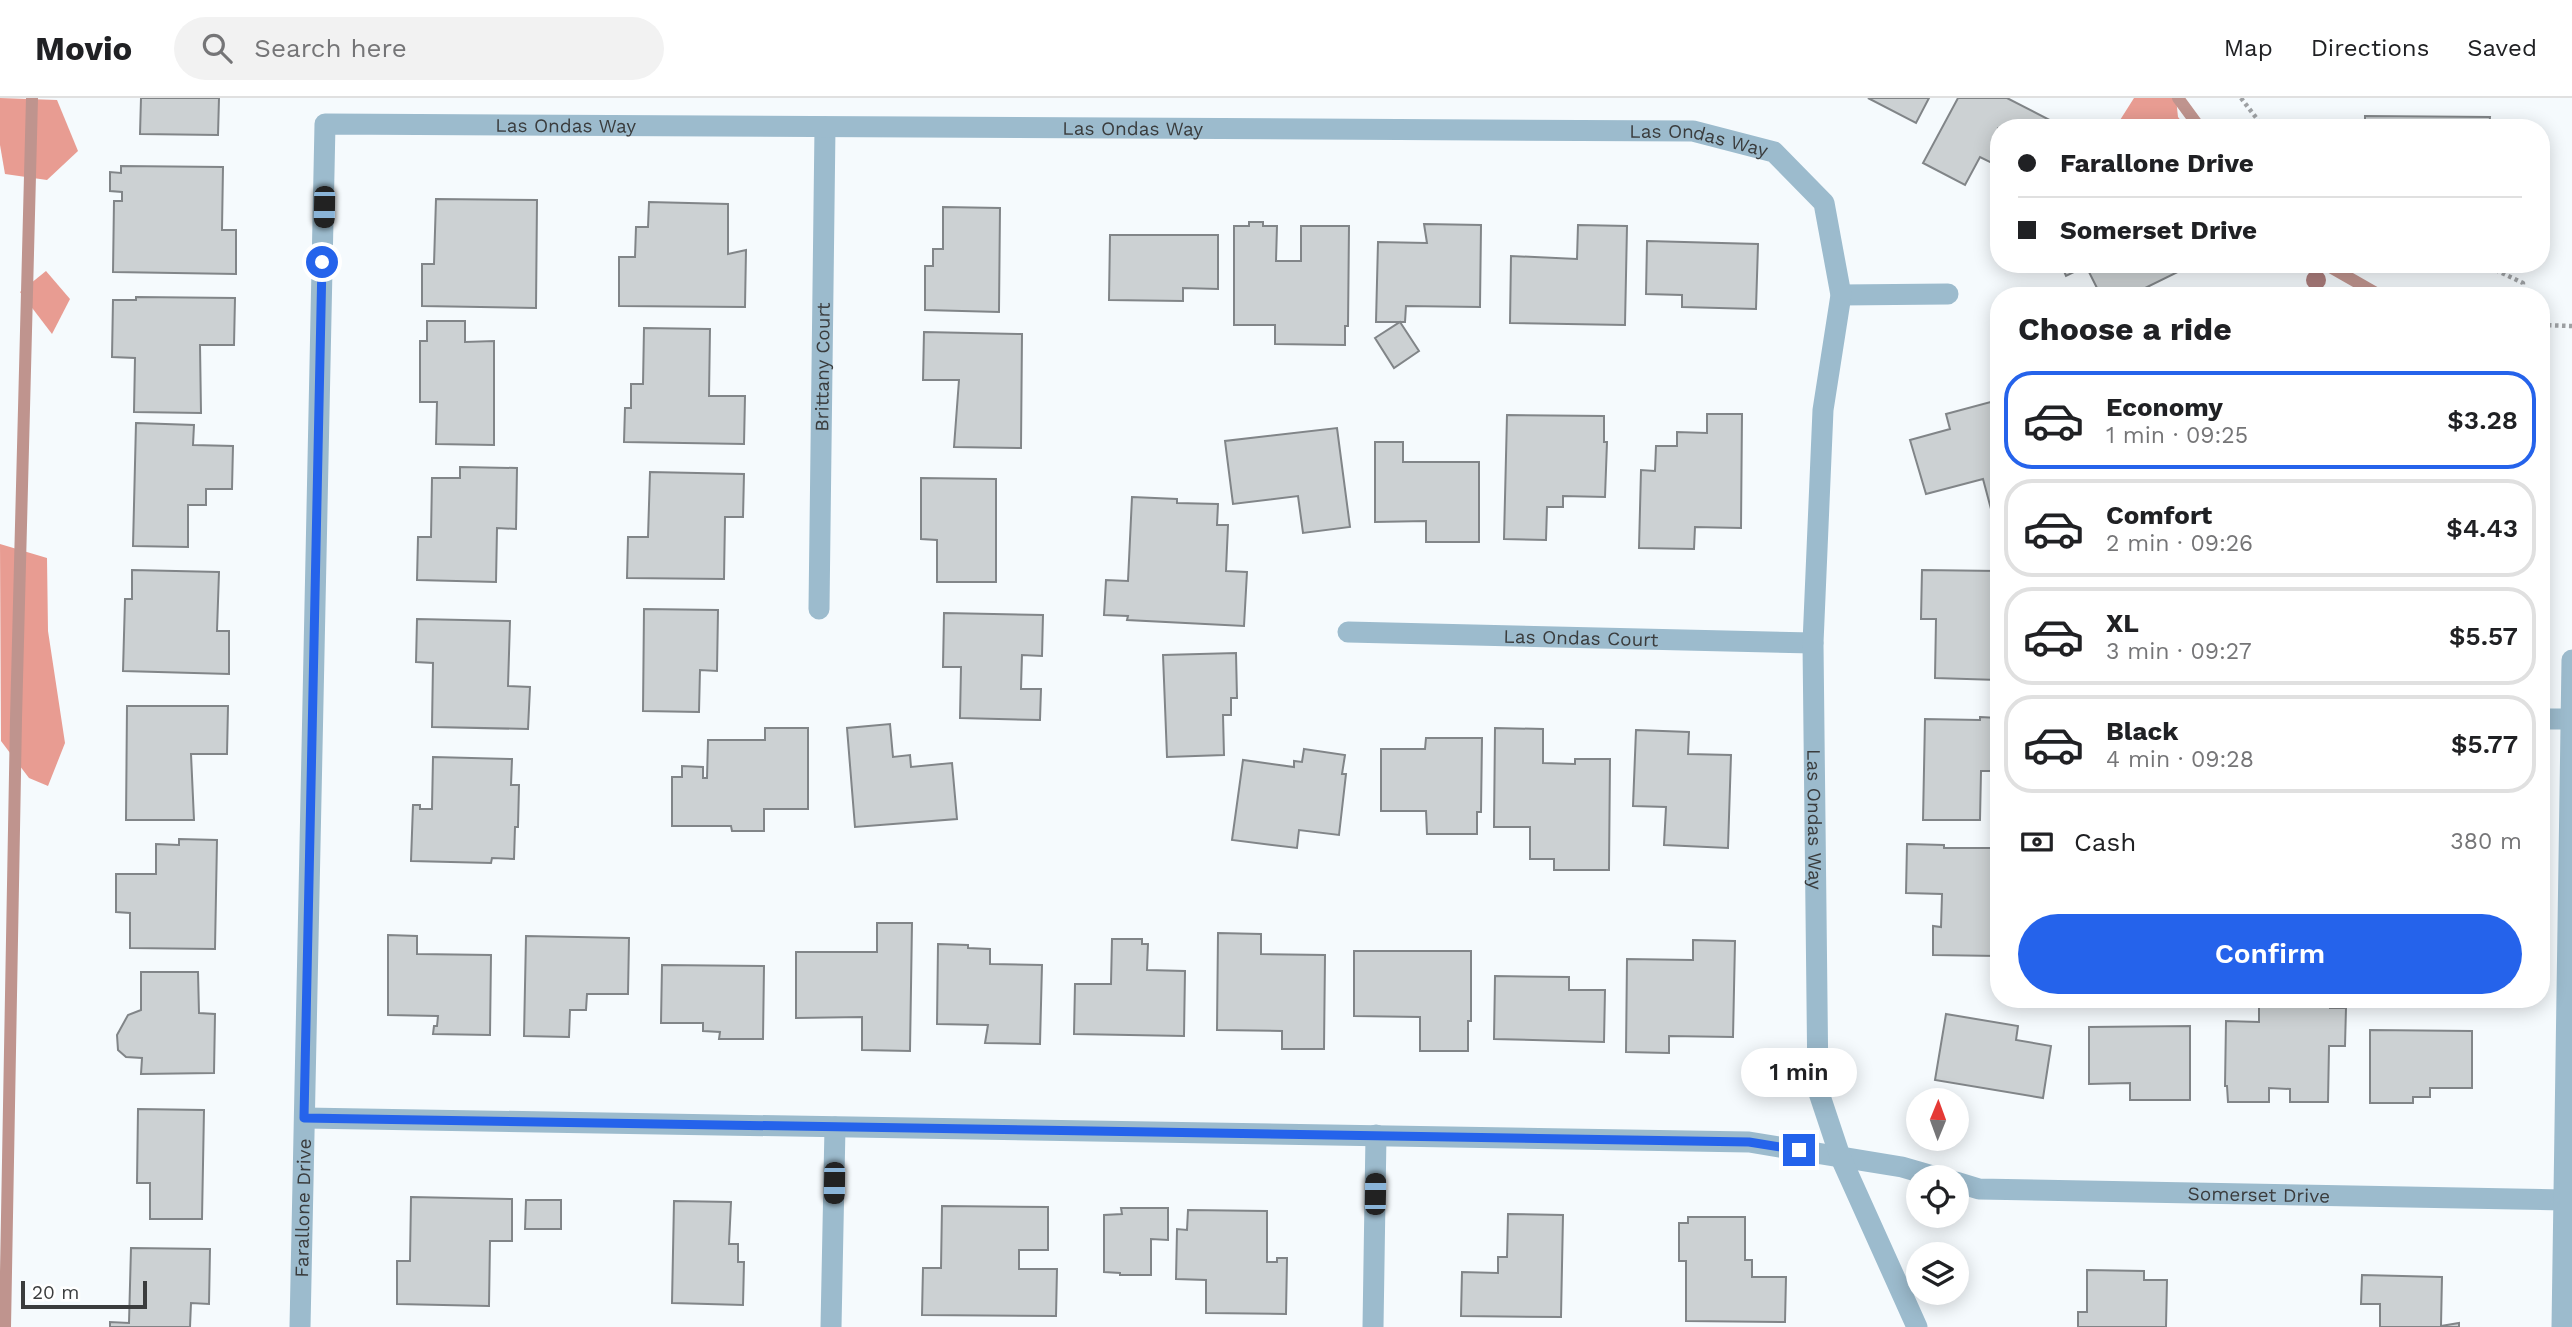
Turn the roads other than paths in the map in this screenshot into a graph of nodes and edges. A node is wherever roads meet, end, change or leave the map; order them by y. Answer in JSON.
{"nodes":[{"id":1,"x":325,"y":124,"type":"joint"},
{"id":2,"x":825,"y":127,"type":"junction"},
{"id":3,"x":1948,"y":294,"type":"dead end"},
{"id":4,"x":1841,"y":295,"type":"junction"},
{"id":5,"x":819,"y":609,"type":"dead end"},
{"id":6,"x":1348,"y":632,"type":"dead end"},
{"id":7,"x":1813,"y":643,"type":"junction"},
{"id":8,"x":2572,"y":660,"type":"edge"},
{"id":9,"x":2550,"y":719,"type":"edge"},
{"id":10,"x":2570,"y":719,"type":"junction"},
{"id":11,"x":304,"y":1118,"type":"junction"},
{"id":12,"x":835,"y":1127,"type":"junction"},
{"id":13,"x":1376,"y":1135,"type":"junction"},
{"id":14,"x":1840,"y":1156,"type":"junction"},
{"id":15,"x":1906,"y":1168,"type":"edge"},
{"id":16,"x":1969,"y":1186,"type":"edge"},
{"id":17,"x":2564,"y":1200,"type":"junction"},
{"id":18,"x":300,"y":1327,"type":"edge"},
{"id":19,"x":831,"y":1327,"type":"edge"},
{"id":20,"x":1373,"y":1327,"type":"edge"},
{"id":21,"x":1917,"y":1327,"type":"edge"},
{"id":22,"x":2561,"y":1327,"type":"edge"}],
"edges":[{"from":1,"to":2,"type":"street","name":"Las Ondas Way"},
{"from":1,"to":11,"type":"street","name":"Farallone Drive"},
{"from":2,"to":4,"type":"street","name":"Las Ondas Way"},
{"from":2,"to":5,"type":"street","name":"Brittany Court"},
{"from":3,"to":4,"type":"street"},
{"from":4,"to":7,"type":"street","name":"Las Ondas Way"},
{"from":6,"to":7,"type":"street","name":"Las Ondas Court"},
{"from":7,"to":14,"type":"street","name":"Las Ondas Way"},
{"from":8,"to":10,"type":"street"},
{"from":9,"to":10,"type":"street"},
{"from":10,"to":17,"type":"street"},
{"from":11,"to":12,"type":"street"},
{"from":11,"to":18,"type":"street","name":"Farallone Drive"},
{"from":12,"to":13,"type":"street"},
{"from":12,"to":19,"type":"street"},
{"from":13,"to":14,"type":"street"},
{"from":13,"to":20,"type":"street"},
{"from":14,"to":15,"type":"street"},
{"from":14,"to":21,"type":"street","name":"Las Ondas Way"},
{"from":16,"to":17,"type":"street","name":"Somerset Drive"},
{"from":17,"to":22,"type":"street"}]}
